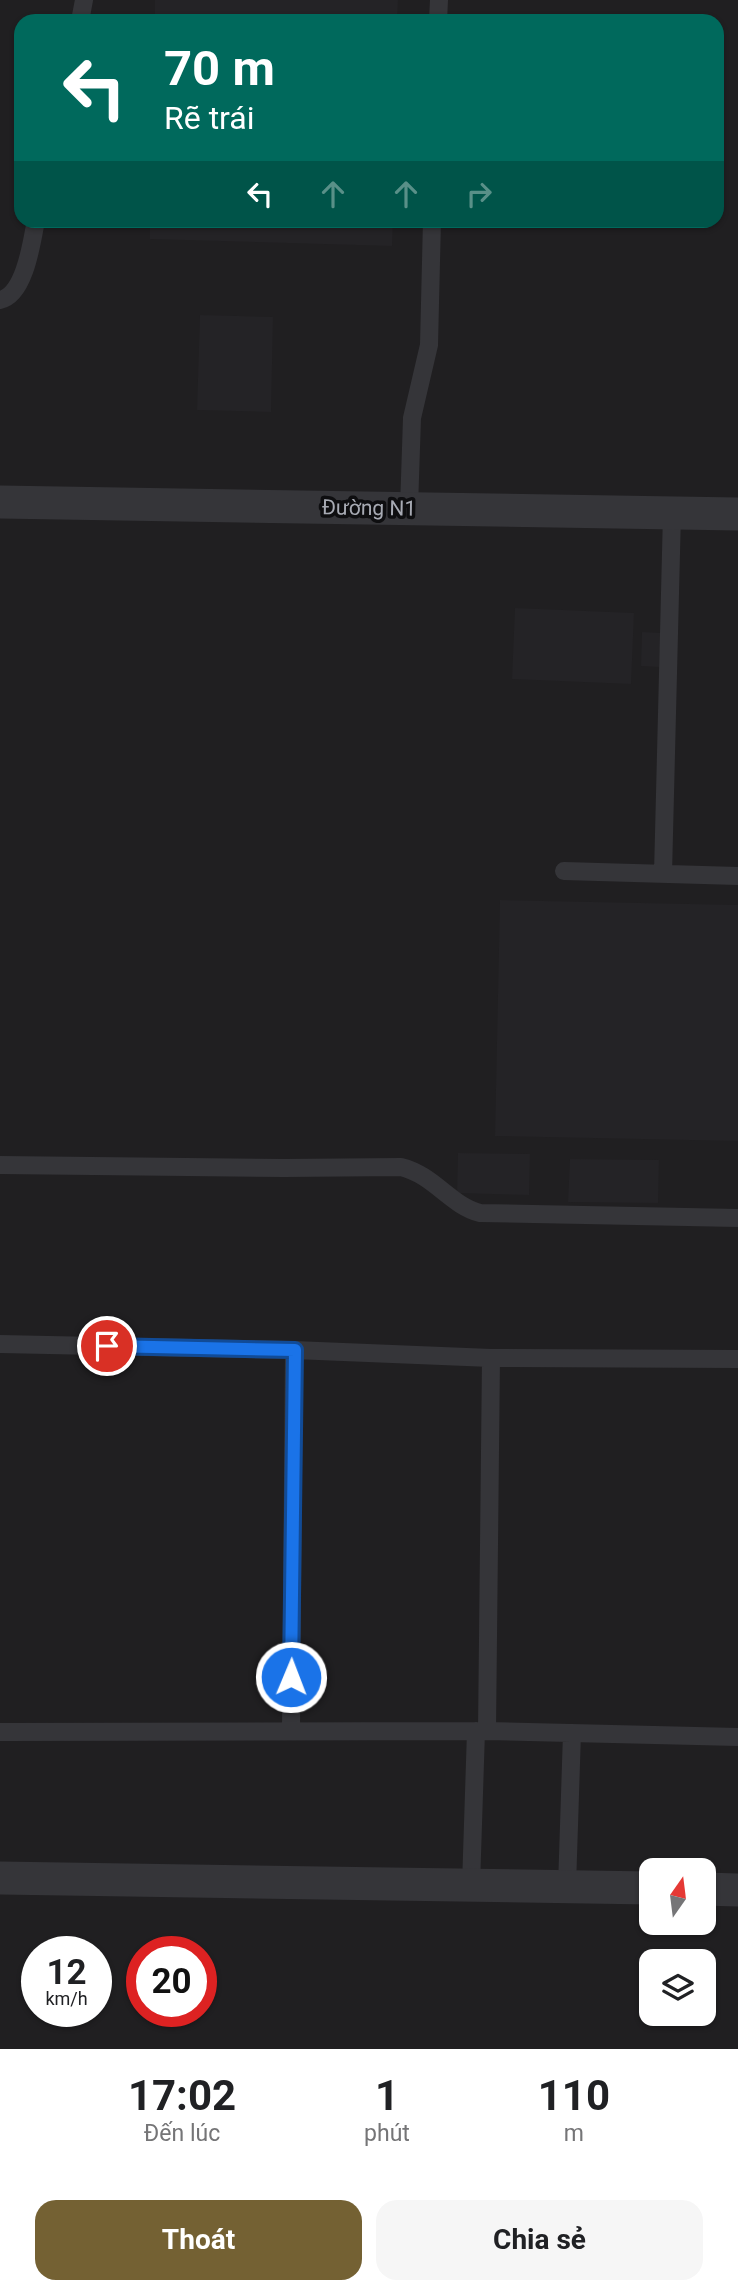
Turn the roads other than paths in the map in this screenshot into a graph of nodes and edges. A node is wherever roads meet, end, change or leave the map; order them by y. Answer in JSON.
{"nodes":[{"id":1,"x":34,"y":228,"type":"edge"},
{"id":2,"x":432,"y":228,"type":"edge"},
{"id":3,"x":0,"y":300,"type":"edge"},
{"id":4,"x":0,"y":502,"type":"edge"},
{"id":5,"x":409,"y":508,"type":"junction"},
{"id":6,"x":672,"y":513,"type":"junction"},
{"id":7,"x":738,"y":514,"type":"edge"},
{"id":8,"x":564,"y":871,"type":"dead end"},
{"id":9,"x":663,"y":874,"type":"junction"},
{"id":10,"x":738,"y":876,"type":"edge"},
{"id":11,"x":0,"y":1165,"type":"edge"},
{"id":12,"x":738,"y":1218,"type":"edge"},
{"id":13,"x":0,"y":1344,"type":"edge"},
{"id":14,"x":295,"y":1350,"type":"junction"},
{"id":15,"x":491,"y":1358,"type":"junction"},
{"id":16,"x":738,"y":1359,"type":"edge"},
{"id":17,"x":290,"y":1731,"type":"junction"},
{"id":18,"x":482,"y":1731,"type":"junction"},
{"id":19,"x":0,"y":1732,"type":"edge"},
{"id":20,"x":572,"y":1733,"type":"junction"},
{"id":21,"x":738,"y":1737,"type":"edge"},
{"id":22,"x":0,"y":1878,"type":"edge"},
{"id":23,"x":471,"y":1886,"type":"junction"},
{"id":24,"x":567,"y":1887,"type":"junction"},
{"id":25,"x":639,"y":1888,"type":"edge"},
{"id":26,"x":716,"y":1889,"type":"edge"},
{"id":27,"x":738,"y":1890,"type":"edge"}],
"edges":[{"from":1,"to":3,"type":"lane"},
{"from":2,"to":5,"type":"lane"},
{"from":4,"to":5,"type":"street","name":"Đường N1"},
{"from":5,"to":6,"type":"street","name":"Đường N1"},
{"from":6,"to":7,"type":"street","name":"Đường N1"},
{"from":6,"to":9,"type":"lane"},
{"from":8,"to":9,"type":"lane"},
{"from":9,"to":10,"type":"lane"},
{"from":11,"to":12,"type":"lane"},
{"from":13,"to":14,"type":"lane"},
{"from":14,"to":15,"type":"lane"},
{"from":14,"to":17,"type":"lane"},
{"from":15,"to":16,"type":"lane"},
{"from":15,"to":18,"type":"lane"},
{"from":17,"to":18,"type":"lane"},
{"from":17,"to":19,"type":"lane"},
{"from":18,"to":20,"type":"lane"},
{"from":18,"to":23,"type":"lane"},
{"from":20,"to":21,"type":"lane"},
{"from":20,"to":24,"type":"lane"},
{"from":22,"to":23,"type":"street"},
{"from":23,"to":24,"type":"street"},
{"from":24,"to":25,"type":"street"},
{"from":26,"to":27,"type":"street"}]}
